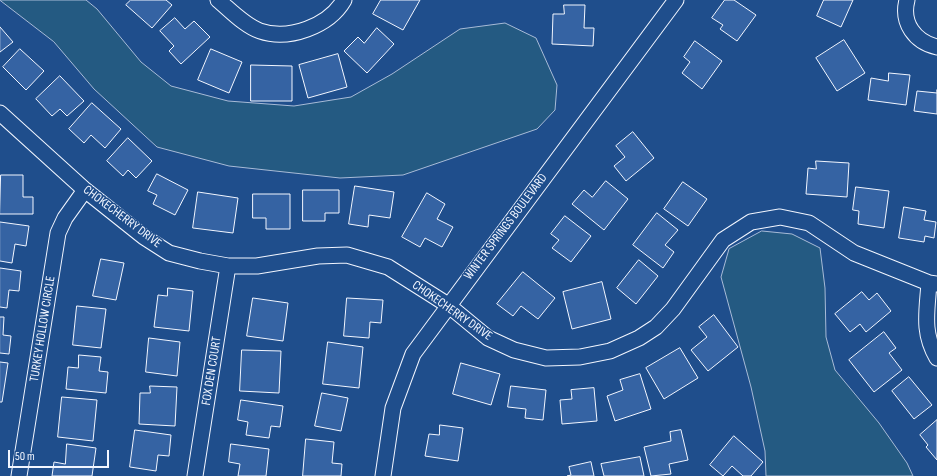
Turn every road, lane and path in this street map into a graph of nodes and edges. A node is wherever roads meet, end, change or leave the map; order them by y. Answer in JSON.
{"nodes":[{"id":1,"x":218,"y":0,"type":"edge"},
{"id":2,"x":344,"y":0,"type":"edge"},
{"id":3,"x":676,"y":0,"type":"edge"},
{"id":4,"x":907,"y":0,"type":"edge"},
{"id":5,"x":937,"y":47,"type":"edge"},
{"id":6,"x":0,"y":113,"type":"edge"},
{"id":7,"x":84,"y":190,"type":"junction"},
{"id":8,"x":228,"y":266,"type":"junction"},
{"id":9,"x":933,"y":284,"type":"edge"},
{"id":10,"x":448,"y":305,"type":"junction"},
{"id":11,"x":937,"y":358,"type":"edge"},
{"id":12,"x":20,"y":476,"type":"edge"},
{"id":13,"x":195,"y":476,"type":"edge"},
{"id":14,"x":383,"y":476,"type":"edge"}],
"edges":[{"from":1,"to":2,"type":"street"},
{"from":3,"to":10,"type":"street","name":"WINTER SPRINGS BOULEVARD"},
{"from":4,"to":5,"type":"street"},
{"from":6,"to":7,"type":"street","name":"CHOKECHERRY DRIVE"},
{"from":7,"to":8,"type":"street","name":"CHOKECHERRY DRIVE"},
{"from":7,"to":12,"type":"street","name":"TURKEY HOLLOW CIRCLE"},
{"from":8,"to":10,"type":"street","name":"CHOKECHERRY DRIVE"},
{"from":8,"to":13,"type":"street","name":"FOX DEN COURT"},
{"from":9,"to":10,"type":"street","name":"CHOKECHERRY DRIVE"},
{"from":9,"to":11,"type":"street"},
{"from":10,"to":14,"type":"street","name":"WINTER SPRINGS BOULEVARD"}]}
